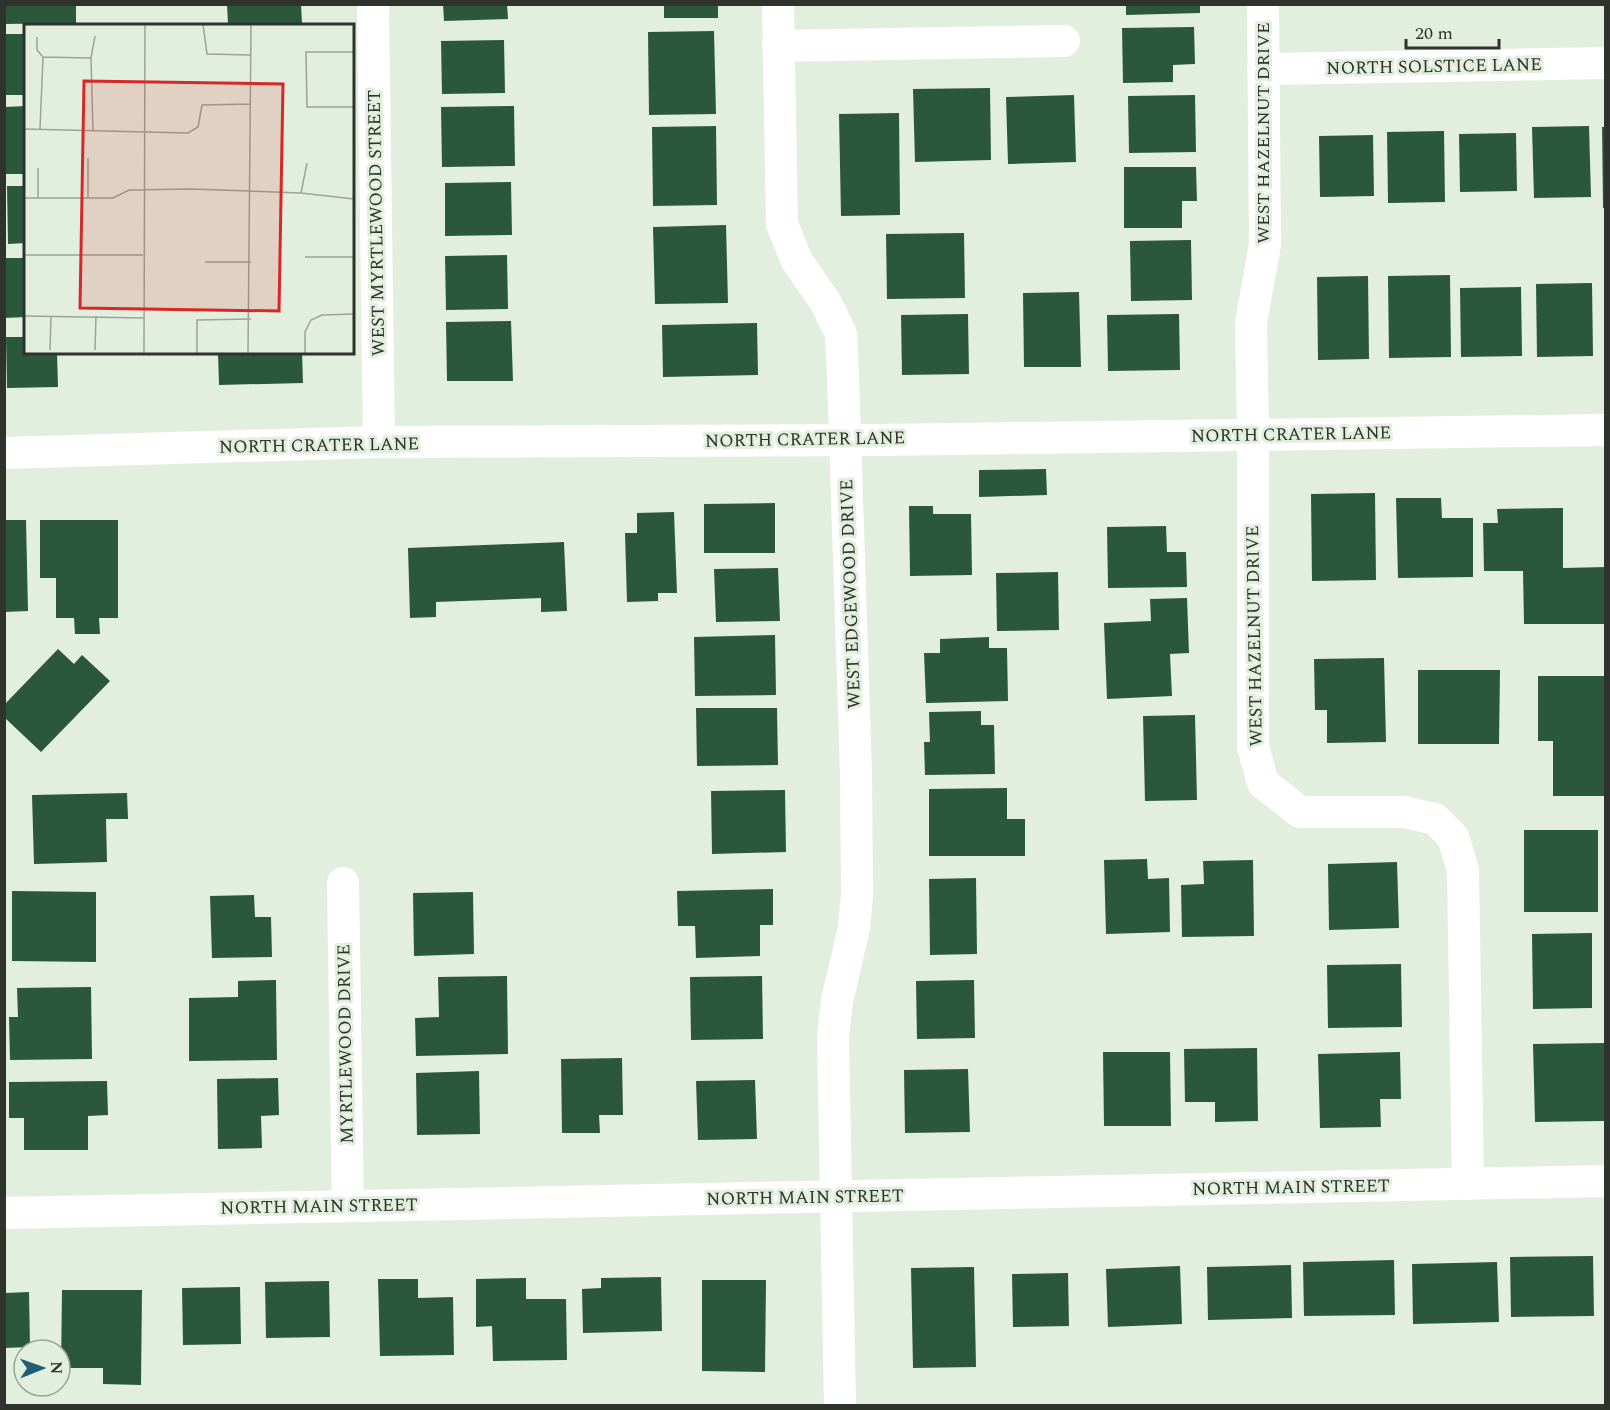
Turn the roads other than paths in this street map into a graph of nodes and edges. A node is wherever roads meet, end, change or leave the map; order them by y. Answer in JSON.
{"nodes":[{"id":1,"x":373,"y":4,"type":"edge"},
{"id":2,"x":778,"y":4,"type":"edge"},
{"id":3,"x":1263,"y":4,"type":"edge"},
{"id":4,"x":1064,"y":41,"type":"dead end"},
{"id":5,"x":778,"y":46,"type":"junction"},
{"id":6,"x":1605,"y":63,"type":"edge"},
{"id":7,"x":1263,"y":69,"type":"junction"},
{"id":8,"x":1605,"y":430,"type":"edge"},
{"id":9,"x":1253,"y":435,"type":"junction"},
{"id":10,"x":844,"y":440,"type":"junction"},
{"id":11,"x":379,"y":442,"type":"junction"},
{"id":12,"x":4,"y":453,"type":"edge"},
{"id":13,"x":343,"y":883,"type":"dead end"},
{"id":14,"x":1605,"y":1181,"type":"edge"},
{"id":15,"x":1467,"y":1184,"type":"junction"},
{"id":16,"x":835,"y":1196,"type":"junction"},
{"id":17,"x":348,"y":1206,"type":"junction"},
{"id":18,"x":4,"y":1212,"type":"edge"},
{"id":19,"x":840,"y":1406,"type":"edge"}],
"edges":[{"from":1,"to":11,"type":"street","name":"WEST MYRTLEWOOD STREET"},
{"from":2,"to":5,"type":"street","name":"WEST EDGEWOOD DRIVE"},
{"from":3,"to":7,"type":"street","name":"WEST HAZELNUT DRIVE"},
{"from":4,"to":5,"type":"street"},
{"from":5,"to":10,"type":"street","name":"WEST EDGEWOOD DRIVE"},
{"from":6,"to":7,"type":"street","name":"NORTH SOLSTICE LANE"},
{"from":7,"to":9,"type":"street","name":"WEST HAZELNUT DRIVE"},
{"from":8,"to":9,"type":"street","name":"NORTH CRATER LANE"},
{"from":9,"to":10,"type":"street","name":"NORTH CRATER LANE"},
{"from":9,"to":15,"type":"street","name":"WEST HAZELNUT DRIVE"},
{"from":10,"to":11,"type":"street","name":"NORTH CRATER LANE"},
{"from":10,"to":16,"type":"street","name":"WEST EDGEWOOD DRIVE"},
{"from":11,"to":12,"type":"street","name":"NORTH CRATER LANE"},
{"from":13,"to":17,"type":"street","name":"MYRTLEWOOD DRIVE"},
{"from":14,"to":15,"type":"street","name":"NORTH MAIN STREET"},
{"from":15,"to":16,"type":"street","name":"NORTH MAIN STREET"},
{"from":16,"to":17,"type":"street","name":"NORTH MAIN STREET"},
{"from":16,"to":19,"type":"street","name":"WEST EDGEWOOD DRIVE"},
{"from":17,"to":18,"type":"street","name":"NORTH MAIN STREET"}]}
